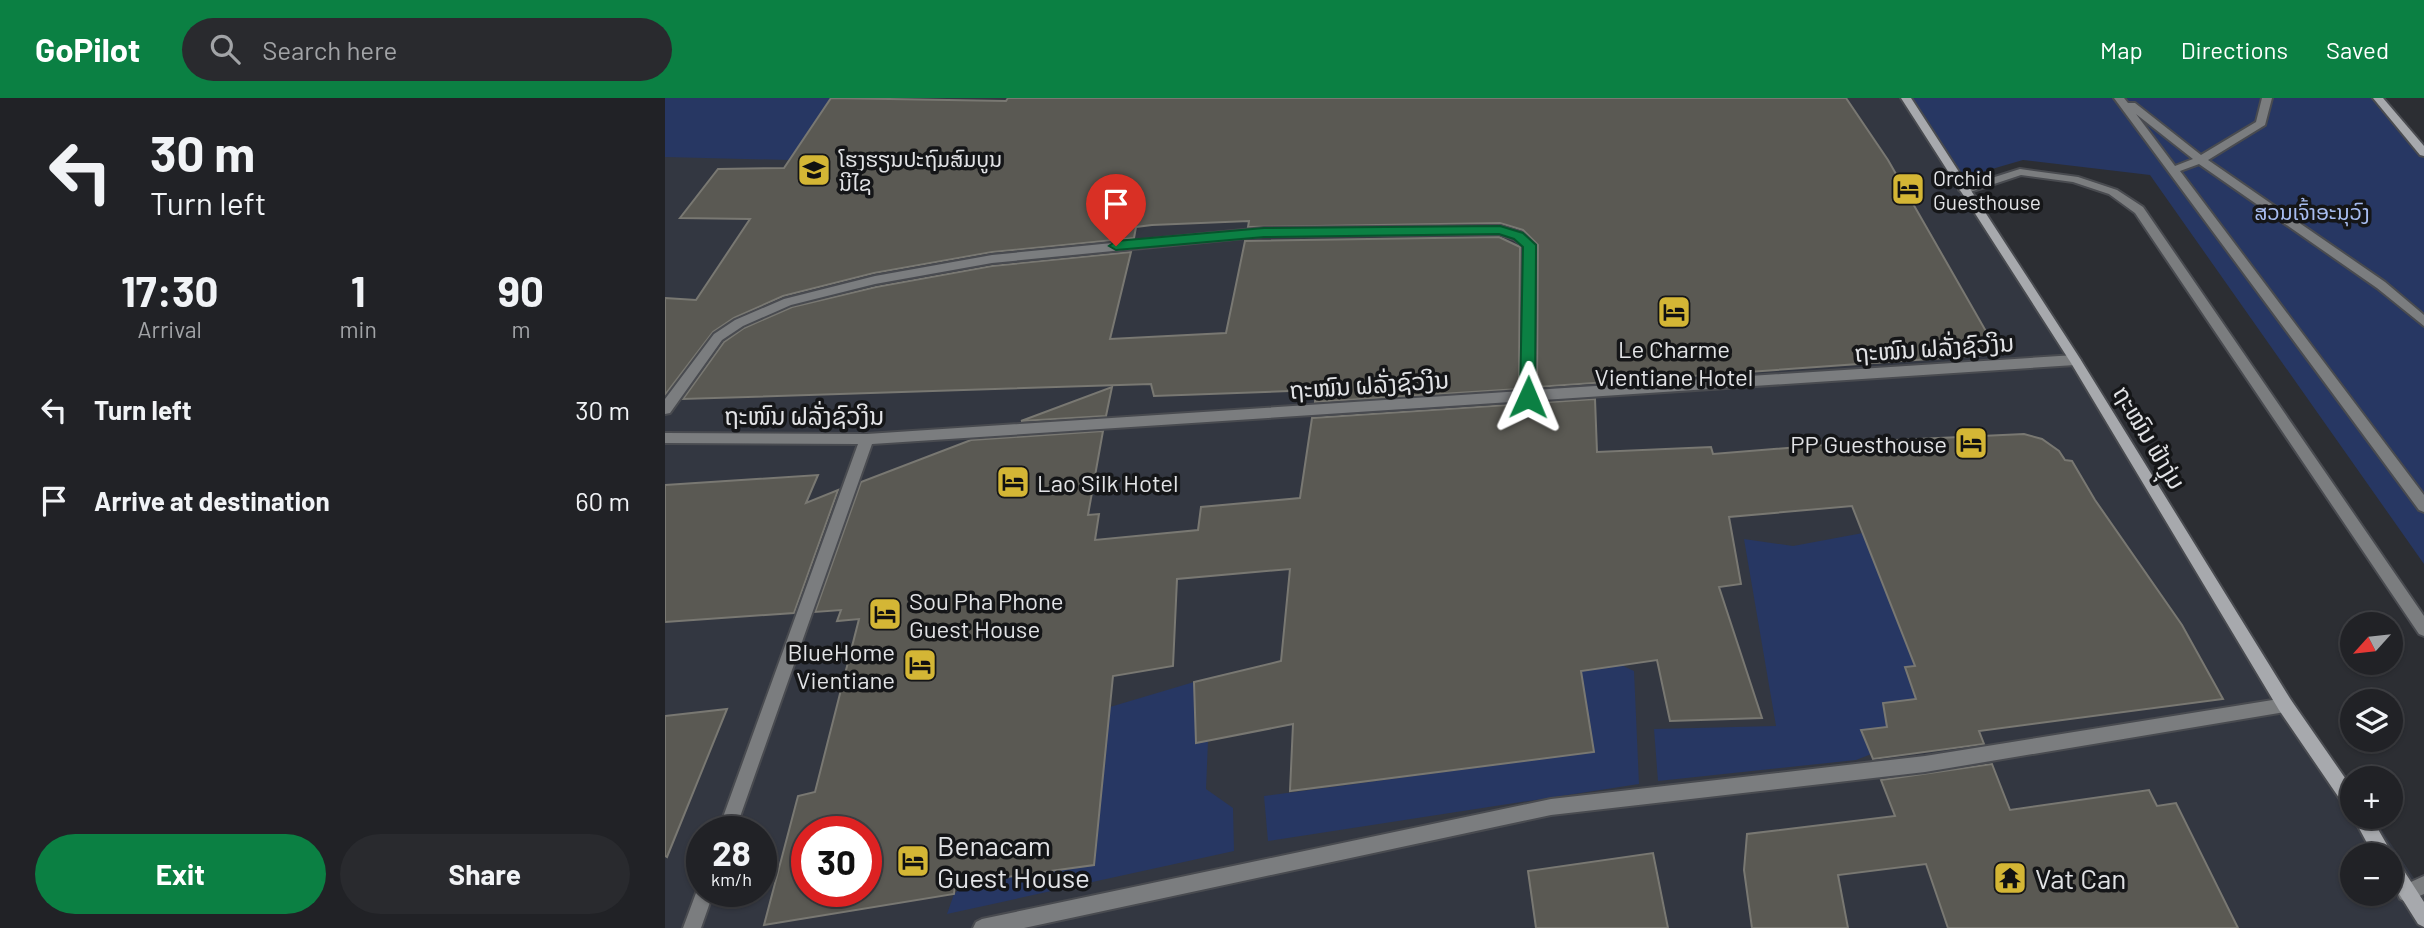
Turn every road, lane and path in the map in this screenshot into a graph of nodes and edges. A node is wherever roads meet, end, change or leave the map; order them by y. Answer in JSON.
{"nodes":[{"id":1,"x":1906,"y":98,"type":"edge"},
{"id":2,"x":2121,"y":98,"type":"edge"},
{"id":3,"x":2267,"y":98,"type":"edge"},
{"id":4,"x":2378,"y":98,"type":"edge"},
{"id":5,"x":2424,"y":153,"type":"edge"},
{"id":6,"x":2201,"y":160,"type":"junction"},
{"id":7,"x":2173,"y":170,"type":"junction"},
{"id":8,"x":1964,"y":190,"type":"junction"},
{"id":9,"x":2424,"y":322,"type":"edge"},
{"id":10,"x":2075,"y":360,"type":"junction"},
{"id":11,"x":1528,"y":397,"type":"junction"},
{"id":12,"x":665,"y":409,"type":"edge"},
{"id":13,"x":665,"y":438,"type":"edge"},
{"id":14,"x":867,"y":439,"type":"junction"},
{"id":15,"x":2424,"y":506,"type":"edge"},
{"id":16,"x":2424,"y":629,"type":"edge"},
{"id":17,"x":2285,"y":705,"type":"junction"},
{"id":18,"x":2340,"y":785,"type":"edge"},
{"id":19,"x":731,"y":816,"type":"edge"},
{"id":20,"x":2424,"y":886,"type":"edge"},
{"id":21,"x":2403,"y":888,"type":"edge"},
{"id":22,"x":2406,"y":893,"type":"junction"},
{"id":23,"x":699,"y":907,"type":"edge"},
{"id":24,"x":2424,"y":918,"type":"edge"},
{"id":25,"x":692,"y":928,"type":"edge"},
{"id":26,"x":982,"y":928,"type":"edge"}],
"edges":[{"from":1,"to":8,"type":"street","name":"ຖະໝົນ ຟ້າງຸ່ມ"},
{"from":2,"to":6,"type":"street"},
{"from":2,"to":7,"type":"street"},
{"from":3,"to":6,"type":"street"},
{"from":4,"to":5,"type":"street"},
{"from":6,"to":7,"type":"street"},
{"from":6,"to":9,"type":"street"},
{"from":7,"to":15,"type":"street"},
{"from":8,"to":10,"type":"street","name":"ຖະໝົນ ຟ້າງຸ່ມ"},
{"from":8,"to":16,"type":"street"},
{"from":10,"to":11,"type":"street","name":"ຖະໜົນ ຝລັ່ງຊົວງິນ"},
{"from":10,"to":17,"type":"street","name":"ຖະໝົນ ຟ້າງຸ່ມ"},
{"from":11,"to":12,"type":"street"},
{"from":11,"to":14,"type":"street","name":"ຖະໜົນ ຝລັ່ງຊົວງິນ"},
{"from":13,"to":14,"type":"street","name":"ຖະໜົນ ຝລັ່ງຊົວງິນ"},
{"from":14,"to":19,"type":"street"},
{"from":17,"to":18,"type":"street","name":"ຖະໝົນ ຟ້າງຸ່ມ"},
{"from":17,"to":26,"type":"street"},
{"from":20,"to":22,"type":"street"},
{"from":21,"to":22,"type":"street"},
{"from":22,"to":24,"type":"street"},
{"from":23,"to":25,"type":"street"}]}
